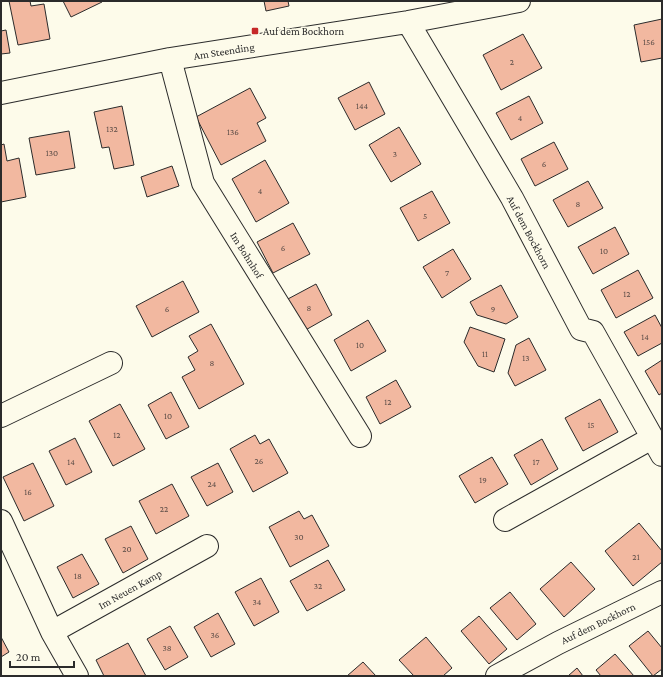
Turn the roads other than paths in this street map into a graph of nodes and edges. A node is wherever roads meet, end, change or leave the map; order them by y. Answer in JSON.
{"nodes":[{"id":1,"x":519,"y":1,"type":"edge"},
{"id":2,"x":408,"y":22,"type":"junction"},
{"id":3,"x":170,"y":59,"type":"junction"},
{"id":4,"x":1,"y":93,"type":"edge"},
{"id":5,"x":111,"y":363,"type":"dead end"},
{"id":6,"x":1,"y":416,"type":"edge"},
{"id":7,"x":360,"y":436,"type":"dead end"},
{"id":8,"x":657,"y":446,"type":"edge"},
{"id":9,"x":505,"y":520,"type":"dead end"},
{"id":10,"x":1,"y":521,"type":"edge"},
{"id":11,"x":208,"y":546,"type":"dead end"},
{"id":12,"x":662,"y":592,"type":"edge"},
{"id":13,"x":52,"y":632,"type":"junction"},
{"id":14,"x":77,"y":676,"type":"edge"},
{"id":15,"x":496,"y":676,"type":"edge"}],
"edges":[{"from":1,"to":2,"type":"street","name":"Am Steending"},
{"from":2,"to":3,"type":"street","name":"Am Steending"},
{"from":2,"to":8,"type":"street","name":"Auf dem Bockhorn"},
{"from":3,"to":4,"type":"street","name":"Am Steending"},
{"from":3,"to":7,"type":"street","name":"Im Bohnhof"},
{"from":5,"to":6,"type":"street"},
{"from":8,"to":9,"type":"street","name":"Auf dem Bockhorn"},
{"from":10,"to":13,"type":"street"},
{"from":11,"to":13,"type":"street","name":"Im Neuen Kamp"},
{"from":12,"to":15,"type":"street","name":"Auf dem Bockhorn"},
{"from":13,"to":14,"type":"street"}]}
